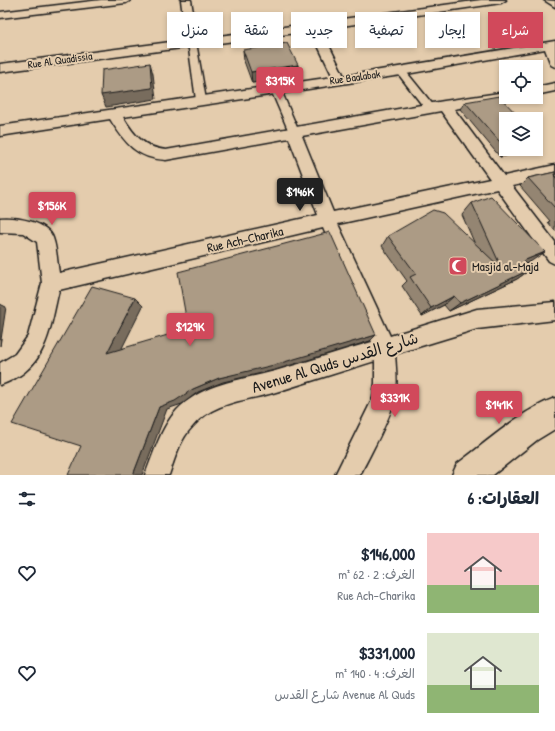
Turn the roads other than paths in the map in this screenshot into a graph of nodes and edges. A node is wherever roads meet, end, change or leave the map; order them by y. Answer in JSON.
{"nodes":[{"id":1,"x":126,"y":0,"type":"edge"},
{"id":2,"x":186,"y":0,"type":"edge"},
{"id":3,"x":500,"y":0,"type":"edge"},
{"id":4,"x":548,"y":0,"type":"edge"},
{"id":5,"x":555,"y":5,"type":"edge"},
{"id":6,"x":188,"y":12,"type":"edge"},
{"id":7,"x":0,"y":15,"type":"edge"},
{"id":8,"x":347,"y":21,"type":"edge"},
{"id":9,"x":291,"y":30,"type":"edge"},
{"id":10,"x":223,"y":38,"type":"edge"},
{"id":11,"x":552,"y":44,"type":"edge"},
{"id":12,"x":167,"y":45,"type":"edge"},
{"id":13,"x":193,"y":48,"type":"edge"},
{"id":14,"x":325,"y":48,"type":"edge"},
{"id":15,"x":555,"y":63,"type":"edge"},
{"id":16,"x":0,"y":68,"type":"edge"},
{"id":17,"x":401,"y":70,"type":"junction"},
{"id":18,"x":340,"y":79,"type":"junction"},
{"id":19,"x":555,"y":87,"type":"edge"},
{"id":20,"x":276,"y":90,"type":"junction"},
{"id":21,"x":543,"y":90,"type":"edge"},
{"id":22,"x":499,"y":97,"type":"edge"},
{"id":23,"x":201,"y":100,"type":"junction"},
{"id":24,"x":437,"y":106,"type":"junction"},
{"id":25,"x":114,"y":114,"type":"junction"},
{"id":26,"x":0,"y":131,"type":"edge"},
{"id":27,"x":294,"y":132,"type":"junction"},
{"id":28,"x":555,"y":171,"type":"edge"},
{"id":29,"x":499,"y":183,"type":"junction"},
{"id":30,"x":328,"y":220,"type":"junction"},
{"id":31,"x":0,"y":225,"type":"edge"},
{"id":32,"x":555,"y":256,"type":"edge"},
{"id":33,"x":52,"y":284,"type":"junction"},
{"id":34,"x":555,"y":311,"type":"edge"},
{"id":35,"x":385,"y":348,"type":"junction"},
{"id":36,"x":0,"y":374,"type":"edge"},
{"id":37,"x":555,"y":412,"type":"edge"},
{"id":38,"x":157,"y":475,"type":"edge"},
{"id":39,"x":347,"y":475,"type":"edge"},
{"id":40,"x":468,"y":475,"type":"edge"}],
"edges":[{"from":1,"to":7,"type":"street"},
{"from":2,"to":6,"type":"street"},
{"from":3,"to":8,"type":"street","name":"Rue Al Quadissia"},
{"from":4,"to":5,"type":"street"},
{"from":9,"to":10,"type":"street","name":"Rue Al Quadissia"},
{"from":11,"to":15,"type":"street","name":"Rue Baalabak"},
{"from":11,"to":17,"type":"street","name":"Rue Baalabak"},
{"from":12,"to":16,"type":"street","name":"Rue Al Quadissia"},
{"from":13,"to":23,"type":"street"},
{"from":14,"to":18,"type":"street"},
{"from":17,"to":18,"type":"street","name":"Rue Baalabak"},
{"from":17,"to":24,"type":"street"},
{"from":18,"to":20,"type":"street","name":"Rue Baalabak"},
{"from":19,"to":21,"type":"street"},
{"from":20,"to":23,"type":"street","name":"Rue Baalabak"},
{"from":20,"to":27,"type":"street"},
{"from":22,"to":24,"type":"street"},
{"from":23,"to":25,"type":"street","name":"Rue Baalabak"},
{"from":24,"to":27,"type":"street"},
{"from":24,"to":29,"type":"street"},
{"from":25,"to":26,"type":"street","name":"Rue Baalabak"},
{"from":25,"to":27,"type":"street"},
{"from":27,"to":30,"type":"street"},
{"from":28,"to":29,"type":"street","name":"Rue Ach–Charika"},
{"from":29,"to":30,"type":"street","name":"Rue Ach–Charika"},
{"from":29,"to":32,"type":"street"},
{"from":30,"to":33,"type":"street","name":"Rue Ach–Charika"},
{"from":30,"to":35,"type":"street"},
{"from":31,"to":33,"type":"street"},
{"from":33,"to":36,"type":"street"},
{"from":34,"to":35,"type":"street","name":"Avenue Al Quds شارع القدس"},
{"from":35,"to":38,"type":"street","name":"Avenue Al Quds شارع القدس"},
{"from":35,"to":39,"type":"street"},
{"from":37,"to":40,"type":"main road"}]}
